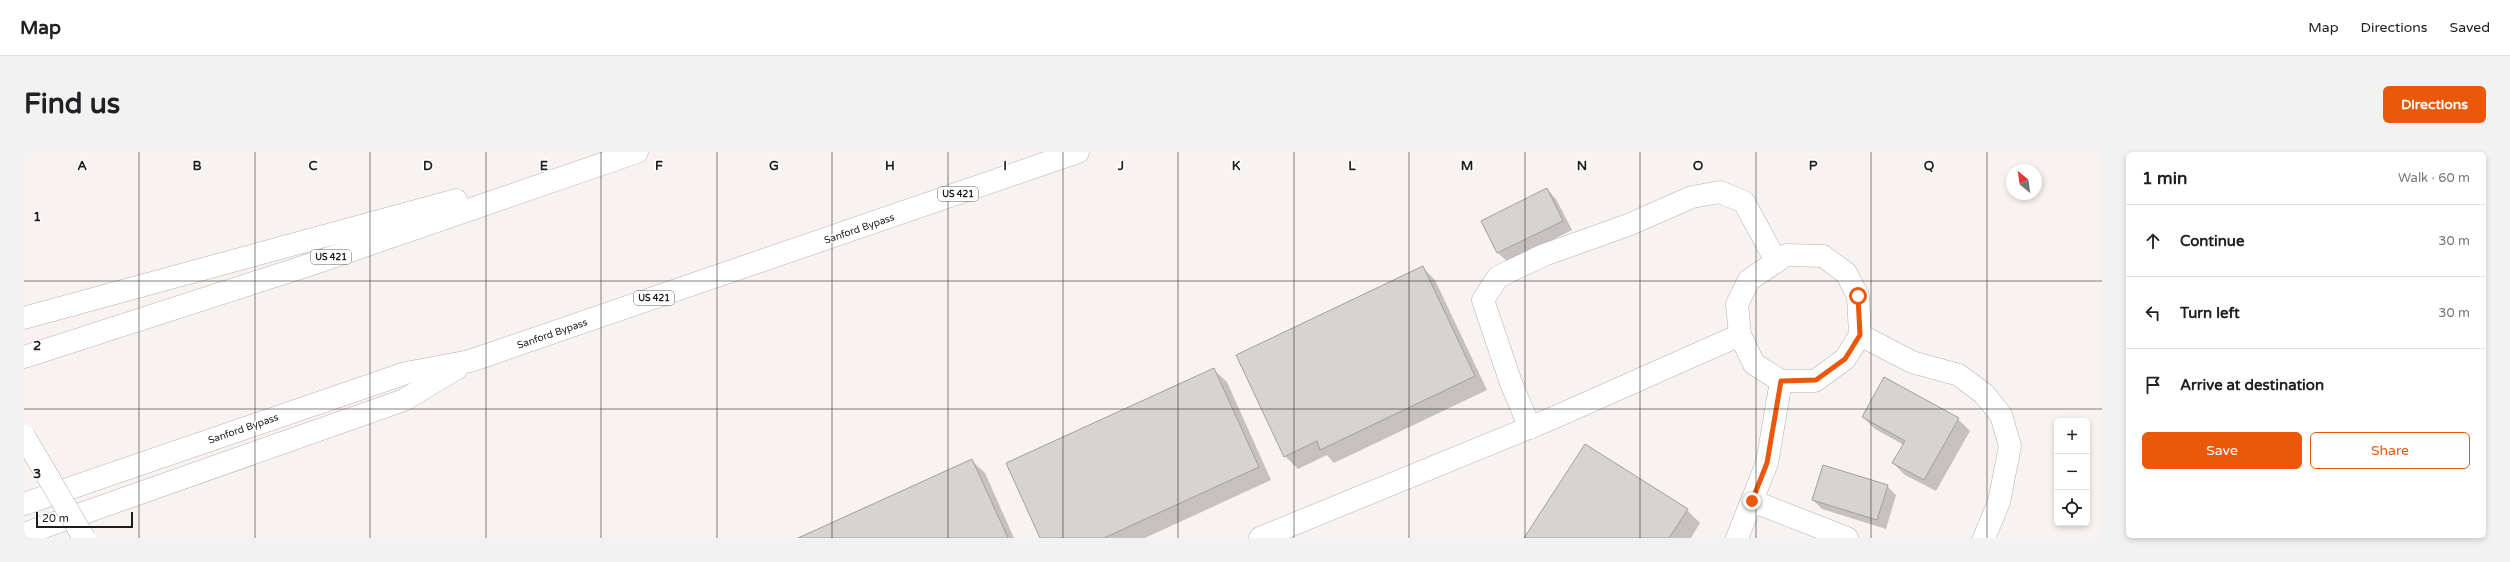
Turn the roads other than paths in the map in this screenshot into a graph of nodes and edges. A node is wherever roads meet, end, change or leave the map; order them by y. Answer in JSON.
{"nodes":[{"id":1,"x":633,"y":152,"type":"edge"},
{"id":2,"x":637,"y":152,"type":"edge"},
{"id":3,"x":1078,"y":152,"type":"edge"},
{"id":4,"x":1776,"y":261,"type":"junction"},
{"id":5,"x":24,"y":318,"type":"edge"},
{"id":6,"x":1740,"y":335,"type":"junction"},
{"id":7,"x":1860,"y":335,"type":"junction"},
{"id":8,"x":24,"y":358,"type":"edge"},
{"id":9,"x":470,"y":361,"type":"junction"},
{"id":10,"x":1781,"y":381,"type":"junction"},
{"id":11,"x":1530,"y":428,"type":"junction"},
{"id":12,"x":24,"y":436,"type":"edge"},
{"id":13,"x":1752,"y":501,"type":"junction"},
{"id":14,"x":24,"y":504,"type":"edge"},
{"id":15,"x":24,"y":534,"type":"edge"},
{"id":16,"x":84,"y":538,"type":"edge"},
{"id":17,"x":1260,"y":538,"type":"edge"},
{"id":18,"x":1738,"y":538,"type":"edge"},
{"id":19,"x":1847,"y":538,"type":"edge"},
{"id":20,"x":1984,"y":538,"type":"edge"}],
"edges":[{"from":1,"to":5,"type":"main road"},
{"from":2,"to":8,"type":"main road","number":"US 421"},
{"from":3,"to":9,"type":"main road","name":"Sanford Bypass","number":"US 421"},
{"from":4,"to":6,"type":"main road"},
{"from":4,"to":7,"type":"main road"},
{"from":4,"to":11,"type":"main road"},
{"from":6,"to":10,"type":"main road"},
{"from":6,"to":11,"type":"main road"},
{"from":7,"to":10,"type":"main road"},
{"from":7,"to":20,"type":"main road"},
{"from":9,"to":14,"type":"main road","name":"Sanford Bypass","number":"US 421"},
{"from":9,"to":15,"type":"main road"},
{"from":10,"to":13,"type":"main road"},
{"from":11,"to":17,"type":"main road"},
{"from":12,"to":16,"type":"main road","bridge":true},
{"from":13,"to":18,"type":"main road"},
{"from":13,"to":19,"type":"main road"}]}
